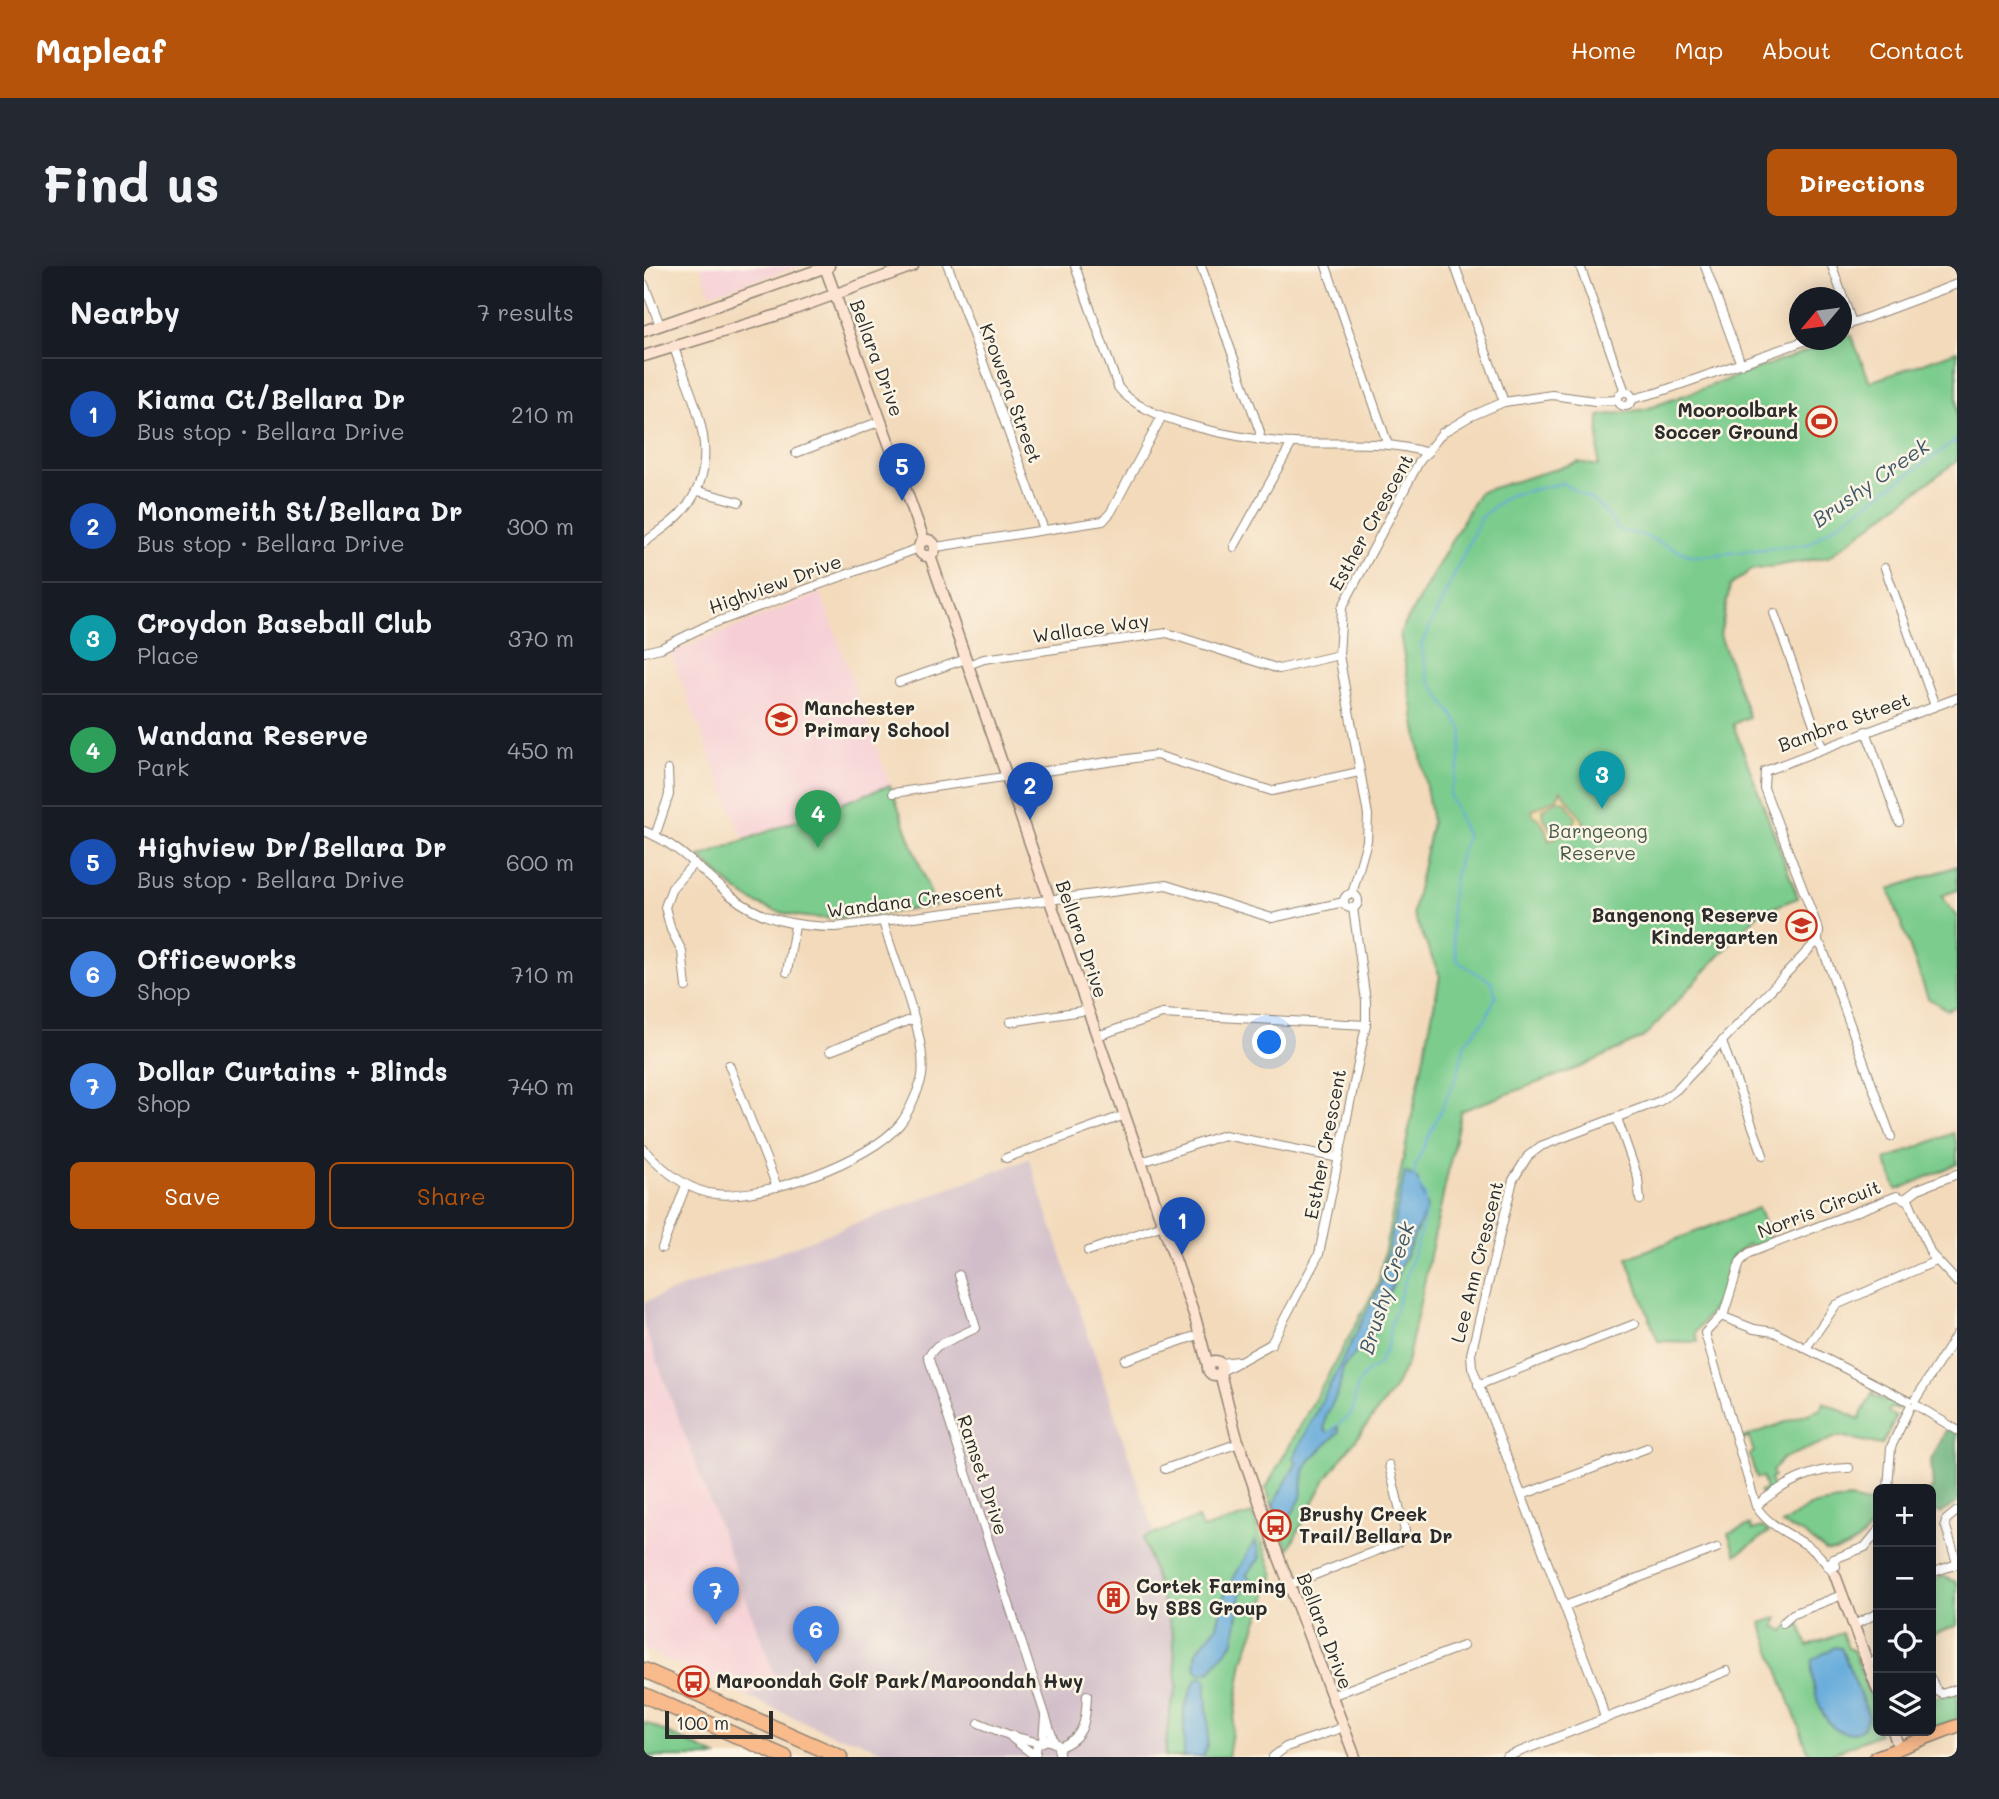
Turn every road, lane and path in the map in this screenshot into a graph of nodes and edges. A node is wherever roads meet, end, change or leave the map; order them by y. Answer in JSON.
{"nodes":[{"id":1,"x":913,"y":266,"type":"edge"},
{"id":2,"x":948,"y":266,"type":"edge"},
{"id":3,"x":1075,"y":266,"type":"edge"},
{"id":4,"x":1201,"y":266,"type":"edge"},
{"id":5,"x":1326,"y":266,"type":"edge"},
{"id":6,"x":1455,"y":266,"type":"edge"},
{"id":7,"x":1580,"y":266,"type":"edge"},
{"id":8,"x":1705,"y":266,"type":"edge"},
{"id":9,"x":1832,"y":266,"type":"edge"},
{"id":10,"x":827,"y":267,"type":"edge"},
{"id":11,"x":1957,"y":277,"type":"edge"},
{"id":12,"x":644,"y":284,"type":"edge"},
{"id":13,"x":1957,"y":284,"type":"edge"},
{"id":14,"x":1839,"y":287,"type":"edge"},
{"id":15,"x":835,"y":294,"type":"junction"},
{"id":16,"x":1852,"y":323,"type":"edge"},
{"id":17,"x":660,"y":325,"type":"junction"},
{"id":18,"x":644,"y":331,"type":"edge"},
{"id":19,"x":673,"y":345,"type":"junction"},
{"id":20,"x":1789,"y":347,"type":"edge"},
{"id":21,"x":644,"y":356,"type":"edge"},
{"id":22,"x":1741,"y":364,"type":"junction"},
{"id":23,"x":1625,"y":392,"type":"junction"},
{"id":24,"x":1632,"y":399,"type":"junction"},
{"id":25,"x":1618,"y":400,"type":"junction"},
{"id":26,"x":1504,"y":402,"type":"junction"},
{"id":27,"x":1161,"y":418,"type":"junction"},
{"id":28,"x":881,"y":421,"type":"junction"},
{"id":29,"x":1259,"y":440,"type":"junction"},
{"id":30,"x":1292,"y":443,"type":"junction"},
{"id":31,"x":1388,"y":445,"type":"junction"},
{"id":32,"x":796,"y":453,"type":"dead end"},
{"id":33,"x":1428,"y":453,"type":"junction"},
{"id":34,"x":698,"y":492,"type":"junction"},
{"id":35,"x":739,"y":502,"type":"dead end"},
{"id":36,"x":1044,"y":530,"type":"junction"},
{"id":37,"x":645,"y":538,"type":"edge"},
{"id":38,"x":922,"y":544,"type":"junction"},
{"id":39,"x":1234,"y":547,"type":"dead end"},
{"id":40,"x":933,"y":551,"type":"junction"},
{"id":41,"x":1885,"y":568,"type":"dead end"},
{"id":42,"x":1774,"y":613,"type":"dead end"},
{"id":43,"x":644,"y":652,"type":"edge"},
{"id":44,"x":1339,"y":655,"type":"junction"},
{"id":45,"x":967,"y":662,"type":"junction"},
{"id":46,"x":899,"y":682,"type":"dead end"},
{"id":47,"x":1957,"y":698,"type":"edge"},
{"id":48,"x":1935,"y":706,"type":"junction"},
{"id":49,"x":1866,"y":731,"type":"junction"},
{"id":50,"x":1822,"y":747,"type":"junction"},
{"id":51,"x":668,"y":770,"type":"dead end"},
{"id":52,"x":1359,"y":772,"type":"junction"},
{"id":53,"x":1007,"y":775,"type":"junction"},
{"id":54,"x":893,"y":793,"type":"dead end"},
{"id":55,"x":1899,"y":822,"type":"dead end"},
{"id":56,"x":644,"y":831,"type":"edge"},
{"id":57,"x":655,"y":836,"type":"junction"},
{"id":58,"x":694,"y":863,"type":"junction"},
{"id":59,"x":1352,"y":894,"type":"junction"},
{"id":60,"x":1050,"y":900,"type":"junction"},
{"id":61,"x":1344,"y":902,"type":"junction"},
{"id":62,"x":1353,"y":908,"type":"junction"},
{"id":63,"x":883,"y":921,"type":"junction"},
{"id":64,"x":795,"y":926,"type":"junction"},
{"id":65,"x":1816,"y":939,"type":"junction"},
{"id":66,"x":787,"y":972,"type":"dead end"},
{"id":67,"x":686,"y":987,"type":"dead end"},
{"id":68,"x":1088,"y":1010,"type":"junction"},
{"id":69,"x":913,"y":1019,"type":"junction"},
{"id":70,"x":1010,"y":1022,"type":"dead end"},
{"id":71,"x":1366,"y":1025,"type":"junction"},
{"id":72,"x":1097,"y":1036,"type":"junction"},
{"id":73,"x":1722,"y":1042,"type":"junction"},
{"id":74,"x":830,"y":1051,"type":"dead end"},
{"id":75,"x":729,"y":1065,"type":"dead end"},
{"id":76,"x":1125,"y":1115,"type":"junction"},
{"id":77,"x":1617,"y":1118,"type":"junction"},
{"id":78,"x":1891,"y":1137,"type":"dead end"},
{"id":79,"x":644,"y":1149,"type":"edge"},
{"id":80,"x":1763,"y":1155,"type":"dead end"},
{"id":81,"x":1006,"y":1158,"type":"dead end"},
{"id":82,"x":1339,"y":1158,"type":"junction"},
{"id":83,"x":1142,"y":1163,"type":"junction"},
{"id":84,"x":1957,"y":1174,"type":"edge"},
{"id":85,"x":686,"y":1185,"type":"junction"},
{"id":86,"x":777,"y":1187,"type":"junction"},
{"id":87,"x":1906,"y":1198,"type":"junction"},
{"id":88,"x":1640,"y":1200,"type":"dead end"},
{"id":89,"x":1163,"y":1225,"type":"junction"},
{"id":90,"x":662,"y":1248,"type":"dead end"},
{"id":91,"x":1088,"y":1251,"type":"dead end"},
{"id":92,"x":1934,"y":1259,"type":"junction"},
{"id":93,"x":960,"y":1275,"type":"dead end"},
{"id":94,"x":1957,"y":1282,"type":"edge"},
{"id":95,"x":1722,"y":1314,"type":"junction"},
{"id":96,"x":1635,"y":1324,"type":"dead end"},
{"id":97,"x":1201,"y":1334,"type":"junction"},
{"id":98,"x":1957,"y":1334,"type":"edge"},
{"id":99,"x":1808,"y":1350,"type":"junction"},
{"id":100,"x":1125,"y":1360,"type":"dead end"},
{"id":101,"x":1217,"y":1368,"type":"junction"},
{"id":102,"x":1478,"y":1385,"type":"junction"},
{"id":103,"x":1912,"y":1403,"type":"junction"},
{"id":104,"x":1957,"y":1430,"type":"edge"},
{"id":105,"x":1239,"y":1443,"type":"junction"},
{"id":106,"x":1647,"y":1448,"type":"dead end"},
{"id":107,"x":1389,"y":1465,"type":"dead end"},
{"id":108,"x":1849,"y":1468,"type":"dead end"},
{"id":109,"x":1165,"y":1469,"type":"dead end"},
{"id":110,"x":1888,"y":1484,"type":"edge"},
{"id":111,"x":1522,"y":1495,"type":"junction"},
{"id":112,"x":1756,"y":1506,"type":"junction"},
{"id":113,"x":1957,"y":1511,"type":"edge"},
{"id":114,"x":1873,"y":1537,"type":"edge"},
{"id":115,"x":1717,"y":1548,"type":"dead end"},
{"id":116,"x":1957,"y":1563,"type":"edge"},
{"id":117,"x":1832,"y":1564,"type":"junction"},
{"id":118,"x":1936,"y":1571,"type":"edge"},
{"id":119,"x":1289,"y":1585,"type":"junction"},
{"id":120,"x":1842,"y":1595,"type":"junction"},
{"id":121,"x":1565,"y":1606,"type":"junction"},
{"id":122,"x":1873,"y":1615,"type":"edge"},
{"id":123,"x":1783,"y":1623,"type":"dead end"},
{"id":124,"x":1853,"y":1623,"type":"junction"},
{"id":125,"x":1463,"y":1646,"type":"dead end"},
{"id":126,"x":1873,"y":1664,"type":"edge"},
{"id":127,"x":644,"y":1670,"type":"edge"},
{"id":128,"x":1727,"y":1671,"type":"dead end"},
{"id":129,"x":1957,"y":1689,"type":"edge"},
{"id":130,"x":1936,"y":1690,"type":"edge"},
{"id":131,"x":644,"y":1695,"type":"edge"},
{"id":132,"x":1087,"y":1695,"type":"dead end"},
{"id":133,"x":1331,"y":1696,"type":"junction"},
{"id":134,"x":1045,"y":1710,"type":"junction"},
{"id":135,"x":1608,"y":1718,"type":"junction"},
{"id":136,"x":979,"y":1723,"type":"dead end"},
{"id":137,"x":1957,"y":1726,"type":"edge"},
{"id":138,"x":1344,"y":1727,"type":"junction"},
{"id":139,"x":1009,"y":1735,"type":"junction"},
{"id":140,"x":1895,"y":1736,"type":"edge"},
{"id":141,"x":1041,"y":1742,"type":"junction"},
{"id":142,"x":1899,"y":1748,"type":"junction"},
{"id":143,"x":1058,"y":1749,"type":"edge"},
{"id":144,"x":1035,"y":1756,"type":"edge"},
{"id":145,"x":785,"y":1757,"type":"edge"},
{"id":146,"x":840,"y":1757,"type":"edge"},
{"id":147,"x":1273,"y":1757,"type":"edge"},
{"id":148,"x":1355,"y":1757,"type":"edge"},
{"id":149,"x":1506,"y":1757,"type":"edge"},
{"id":150,"x":1876,"y":1757,"type":"edge"}],
"edges":[{"from":1,"to":15,"type":"main road"},
{"from":2,"to":36,"type":"street","name":"Krowera Street"},
{"from":3,"to":27,"type":"street"},
{"from":4,"to":29,"type":"street"},
{"from":5,"to":31,"type":"street"},
{"from":6,"to":26,"type":"street"},
{"from":7,"to":23,"type":"street"},
{"from":8,"to":22,"type":"street"},
{"from":9,"to":14,"type":"street"},
{"from":10,"to":15,"type":"main road","name":"Bellara Drive"},
{"from":10,"to":17,"type":"main road"},
{"from":11,"to":13,"type":"street"},
{"from":12,"to":17,"type":"street"},
{"from":13,"to":16,"type":"street"},
{"from":15,"to":19,"type":"main road"},
{"from":15,"to":28,"type":"main road","name":"Bellara Drive"},
{"from":17,"to":18,"type":"main road"},
{"from":19,"to":21,"type":"main road"},
{"from":19,"to":34,"type":"street"},
{"from":20,"to":22,"type":"street"},
{"from":22,"to":24,"type":"street"},
{"from":23,"to":24,"type":"street"},
{"from":23,"to":25,"type":"street"},
{"from":24,"to":25,"type":"street","name":"Esther Crescent"},
{"from":25,"to":26,"type":"street","name":"Esther Crescent"},
{"from":26,"to":33,"type":"street","name":"Esther Crescent"},
{"from":27,"to":29,"type":"street"},
{"from":27,"to":36,"type":"street"},
{"from":28,"to":32,"type":"street"},
{"from":28,"to":38,"type":"main road","name":"Bellara Drive"},
{"from":29,"to":30,"type":"street"},
{"from":30,"to":31,"type":"street"},
{"from":30,"to":39,"type":"street"},
{"from":31,"to":33,"type":"street"},
{"from":33,"to":44,"type":"street","name":"Esther Crescent"},
{"from":34,"to":35,"type":"street"},
{"from":34,"to":37,"type":"street"},
{"from":36,"to":40,"type":"street"},
{"from":38,"to":40,"type":"main road"},
{"from":38,"to":43,"type":"street","name":"Highview Drive"},
{"from":40,"to":45,"type":"main road","name":"Bellara Drive"},
{"from":41,"to":48,"type":"street"},
{"from":42,"to":50,"type":"street"},
{"from":44,"to":45,"type":"street","name":"Wallace Way"},
{"from":44,"to":52,"type":"street","name":"Esther Crescent"},
{"from":45,"to":46,"type":"street","name":"Wallace Way"},
{"from":45,"to":53,"type":"main road","name":"Bellara Drive"},
{"from":47,"to":48,"type":"street","name":"Bambra Street"},
{"from":48,"to":49,"type":"street","name":"Bambra Street"},
{"from":49,"to":50,"type":"street","name":"Bambra Street"},
{"from":49,"to":55,"type":"street"},
{"from":50,"to":65,"type":"street","name":"Bambra Street"},
{"from":51,"to":57,"type":"street"},
{"from":52,"to":53,"type":"street"},
{"from":52,"to":59,"type":"street","name":"Esther Crescent"},
{"from":53,"to":54,"type":"street"},
{"from":53,"to":60,"type":"main road","name":"Bellara Drive"},
{"from":56,"to":57,"type":"street","name":"Wandana Crescent"},
{"from":57,"to":58,"type":"street","name":"Wandana Crescent"},
{"from":58,"to":64,"type":"street","name":"Wandana Crescent"},
{"from":58,"to":67,"type":"street"},
{"from":59,"to":61,"type":"street"},
{"from":59,"to":62,"type":"street"},
{"from":60,"to":61,"type":"street","name":"Wandana Crescent"},
{"from":60,"to":63,"type":"street","name":"Wandana Crescent"},
{"from":60,"to":68,"type":"main road","name":"Bellara Drive"},
{"from":61,"to":62,"type":"street"},
{"from":62,"to":71,"type":"street","name":"Esther Crescent"},
{"from":63,"to":64,"type":"street","name":"Wandana Crescent"},
{"from":63,"to":69,"type":"street"},
{"from":64,"to":66,"type":"street"},
{"from":65,"to":73,"type":"street","name":"Lee Ann Crescent"},
{"from":65,"to":78,"type":"street","name":"Bambra Street"},
{"from":68,"to":70,"type":"street"},
{"from":68,"to":72,"type":"main road","name":"Bellara Drive"},
{"from":69,"to":74,"type":"street"},
{"from":69,"to":86,"type":"street"},
{"from":71,"to":72,"type":"street"},
{"from":71,"to":82,"type":"street","name":"Esther Crescent"},
{"from":72,"to":76,"type":"main road","name":"Bellara Drive"},
{"from":73,"to":77,"type":"street","name":"Lee Ann Crescent"},
{"from":73,"to":80,"type":"street"},
{"from":75,"to":86,"type":"street"},
{"from":76,"to":81,"type":"street"},
{"from":76,"to":83,"type":"main road","name":"Bellara Drive"},
{"from":77,"to":88,"type":"street"},
{"from":77,"to":102,"type":"street","name":"Lee Ann Crescent"},
{"from":79,"to":85,"type":"street"},
{"from":82,"to":83,"type":"street"},
{"from":82,"to":101,"type":"street","name":"Esther Crescent"},
{"from":83,"to":89,"type":"main road","name":"Bellara Drive"},
{"from":84,"to":87,"type":"street"},
{"from":85,"to":86,"type":"street"},
{"from":85,"to":90,"type":"street"},
{"from":87,"to":92,"type":"street","name":"Norris Circuit"},
{"from":87,"to":95,"type":"street","name":"Norris Circuit"},
{"from":89,"to":91,"type":"street"},
{"from":89,"to":97,"type":"main road","name":"Bellara Drive"},
{"from":92,"to":94,"type":"street","name":"Norris Circuit"},
{"from":92,"to":99,"type":"street"},
{"from":93,"to":134,"type":"street","name":"Ramset Drive"},
{"from":95,"to":99,"type":"street"},
{"from":95,"to":112,"type":"street","name":"Norris Circuit"},
{"from":96,"to":102,"type":"street"},
{"from":97,"to":100,"type":"street"},
{"from":97,"to":101,"type":"main road","name":"Bellara Drive"},
{"from":98,"to":103,"type":"street"},
{"from":99,"to":103,"type":"street"},
{"from":101,"to":105,"type":"main road","name":"Bellara Drive"},
{"from":102,"to":111,"type":"street","name":"Lee Ann Crescent"},
{"from":103,"to":104,"type":"street"},
{"from":103,"to":110,"type":"street"},
{"from":105,"to":109,"type":"street"},
{"from":105,"to":119,"type":"main road","name":"Bellara Drive"},
{"from":106,"to":111,"type":"street"},
{"from":107,"to":119,"type":"street"},
{"from":108,"to":112,"type":"street"},
{"from":111,"to":121,"type":"street","name":"Lee Ann Crescent"},
{"from":112,"to":117,"type":"street","name":"Norris Circuit"},
{"from":113,"to":116,"type":"street"},
{"from":114,"to":117,"type":"street"},
{"from":115,"to":121,"type":"street"},
{"from":116,"to":118,"type":"street"},
{"from":117,"to":120,"type":"main road"},
{"from":119,"to":133,"type":"main road","name":"Bellara Drive"},
{"from":120,"to":123,"type":"street"},
{"from":120,"to":124,"type":"main road"},
{"from":121,"to":135,"type":"street","name":"Lee Ann Crescent"},
{"from":122,"to":124,"type":"street"},
{"from":124,"to":126,"type":"main road"},
{"from":125,"to":133,"type":"street"},
{"from":127,"to":146,"type":"highway"},
{"from":128,"to":135,"type":"street"},
{"from":129,"to":130,"type":"street"},
{"from":131,"to":145,"type":"highway"},
{"from":132,"to":143,"type":"street"},
{"from":133,"to":138,"type":"main road","name":"Bellara Drive"},
{"from":134,"to":141,"type":"street","name":"Ramset Drive"},
{"from":134,"to":143,"type":"street","name":"Ramset Drive"},
{"from":135,"to":149,"type":"street"},
{"from":136,"to":139,"type":"street"},
{"from":137,"to":142,"type":"main road"},
{"from":138,"to":147,"type":"street"},
{"from":138,"to":148,"type":"main road","name":"Bellara Drive"},
{"from":139,"to":141,"type":"street"},
{"from":139,"to":144,"type":"street"},
{"from":140,"to":142,"type":"main road"},
{"from":141,"to":143,"type":"street"},
{"from":141,"to":144,"type":"street","name":"Ramset Drive"},
{"from":142,"to":150,"type":"main road"}]}
